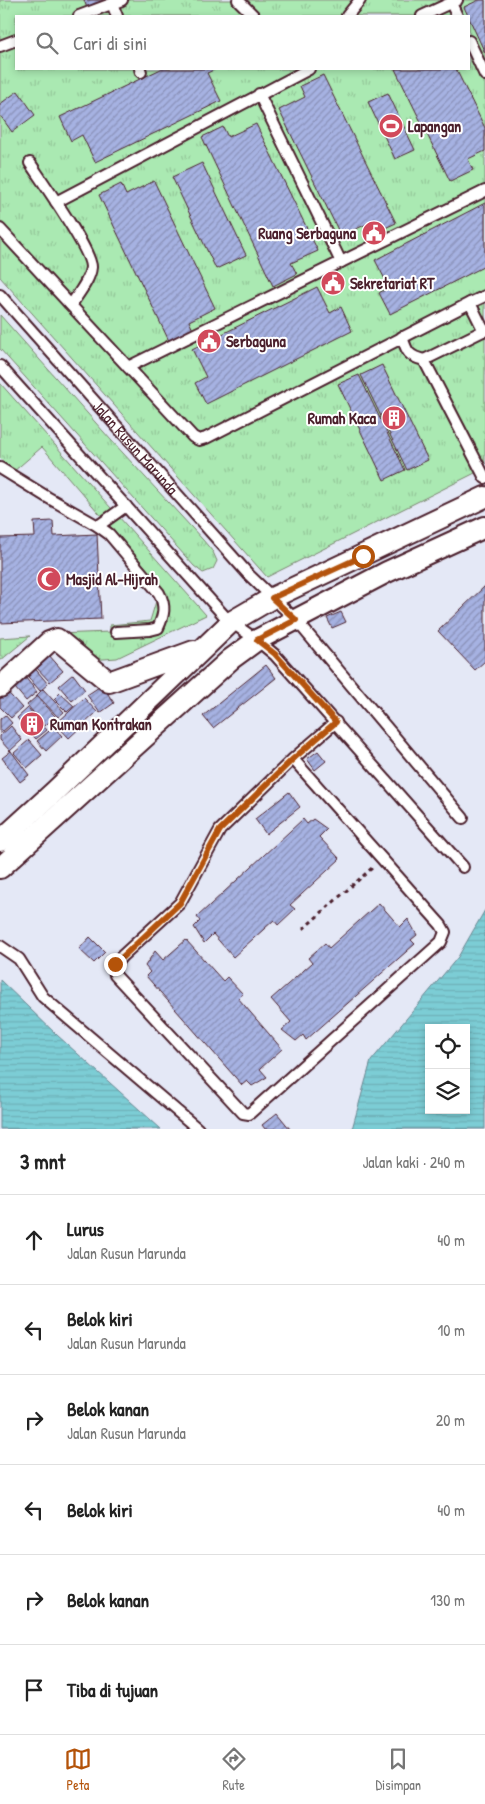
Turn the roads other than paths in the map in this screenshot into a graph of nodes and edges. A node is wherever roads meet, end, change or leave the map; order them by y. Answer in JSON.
{"nodes":[{"id":1,"x":122,"y":0,"type":"edge"},
{"id":2,"x":238,"y":0,"type":"edge"},
{"id":3,"x":360,"y":0,"type":"edge"},
{"id":4,"x":454,"y":1,"type":"edge"},
{"id":5,"x":112,"y":4,"type":"junction"},
{"id":6,"x":82,"y":15,"type":"edge"},
{"id":7,"x":117,"y":15,"type":"edge"},
{"id":8,"x":253,"y":15,"type":"edge"},
{"id":9,"x":348,"y":15,"type":"edge"},
{"id":10,"x":424,"y":15,"type":"edge"},
{"id":11,"x":457,"y":15,"type":"edge"},
{"id":12,"x":15,"y":40,"type":"edge"},
{"id":13,"x":470,"y":43,"type":"edge"},
{"id":14,"x":0,"y":46,"type":"edge"},
{"id":15,"x":307,"y":70,"type":"edge"},
{"id":16,"x":485,"y":76,"type":"edge"},
{"id":17,"x":259,"y":94,"type":"junction"},
{"id":18,"x":30,"y":163,"type":"dead end"},
{"id":19,"x":485,"y":191,"type":"edge"},
{"id":20,"x":56,"y":202,"type":"junction"},
{"id":21,"x":0,"y":229,"type":"edge"},
{"id":22,"x":341,"y":262,"type":"junction"},
{"id":23,"x":0,"y":295,"type":"edge"},
{"id":24,"x":485,"y":296,"type":"edge"},
{"id":25,"x":470,"y":303,"type":"junction"},
{"id":26,"x":71,"y":305,"type":"junction"},
{"id":27,"x":484,"y":331,"type":"edge"},
{"id":28,"x":402,"y":337,"type":"junction"},
{"id":29,"x":424,"y":360,"type":"junction"},
{"id":30,"x":0,"y":366,"type":"edge"},
{"id":31,"x":128,"y":367,"type":"junction"},
{"id":32,"x":0,"y":468,"type":"edge"},
{"id":33,"x":485,"y":478,"type":"edge"},
{"id":34,"x":485,"y":497,"type":"edge"},
{"id":35,"x":126,"y":506,"type":"junction"},
{"id":36,"x":98,"y":526,"type":"junction"},
{"id":37,"x":485,"y":527,"type":"edge"},
{"id":38,"x":272,"y":598,"type":"junction"},
{"id":39,"x":296,"y":620,"type":"junction"},
{"id":40,"x":230,"y":622,"type":"junction"},
{"id":41,"x":116,"y":632,"type":"dead end"},
{"id":42,"x":257,"y":640,"type":"junction"},
{"id":43,"x":203,"y":648,"type":"junction"},
{"id":44,"x":0,"y":687,"type":"edge"},
{"id":45,"x":336,"y":722,"type":"junction"},
{"id":46,"x":293,"y":759,"type":"junction"},
{"id":47,"x":463,"y":818,"type":"dead end"},
{"id":48,"x":0,"y":841,"type":"edge"},
{"id":49,"x":463,"y":867,"type":"dead end"},
{"id":50,"x":0,"y":868,"type":"edge"},
{"id":51,"x":0,"y":946,"type":"edge"},
{"id":52,"x":198,"y":1129,"type":"edge"}],
"edges":[{"from":1,"to":5,"type":"lane"},
{"from":2,"to":8,"type":"lane"},
{"from":3,"to":9,"type":"lane"},
{"from":4,"to":10,"type":"lane"},
{"from":4,"to":11,"type":"lane"},
{"from":5,"to":6,"type":"lane"},
{"from":5,"to":7,"type":"lane"},
{"from":12,"to":14,"type":"lane"},
{"from":13,"to":16,"type":"lane"},
{"from":15,"to":17,"type":"lane"},
{"from":17,"to":20,"type":"lane"},
{"from":17,"to":22,"type":"lane"},
{"from":18,"to":20,"type":"lane"},
{"from":19,"to":22,"type":"lane"},
{"from":20,"to":26,"type":"lane"},
{"from":21,"to":26,"type":"lane"},
{"from":22,"to":31,"type":"lane"},
{"from":23,"to":38,"type":"lane","name":"Jalan Rusun Marunda"},
{"from":24,"to":25,"type":"lane"},
{"from":25,"to":27,"type":"lane"},
{"from":25,"to":28,"type":"lane"},
{"from":26,"to":31,"type":"lane"},
{"from":27,"to":29,"type":"lane"},
{"from":28,"to":29,"type":"lane"},
{"from":28,"to":31,"type":"lane"},
{"from":29,"to":33,"type":"lane"},
{"from":30,"to":35,"type":"lane"},
{"from":32,"to":36,"type":"lane"},
{"from":34,"to":38,"type":"street"},
{"from":35,"to":36,"type":"lane"},
{"from":35,"to":40,"type":"lane"},
{"from":36,"to":41,"type":"lane"},
{"from":37,"to":39,"type":"street"},
{"from":38,"to":39,"type":"lane","name":"Jalan Rusun Marunda"},
{"from":38,"to":40,"type":"street"},
{"from":39,"to":42,"type":"street"},
{"from":39,"to":47,"type":"lane","name":"Jalan Rusun Marunda"},
{"from":40,"to":42,"type":"lane"},
{"from":40,"to":43,"type":"street"},
{"from":42,"to":45,"type":"lane"},
{"from":42,"to":50,"type":"street"},
{"from":43,"to":44,"type":"street"},
{"from":43,"to":48,"type":"street"},
{"from":45,"to":46,"type":"lane"},
{"from":45,"to":49,"type":"lane"},
{"from":46,"to":46,"type":"lane"},
{"from":51,"to":52,"type":"lane"}]}
